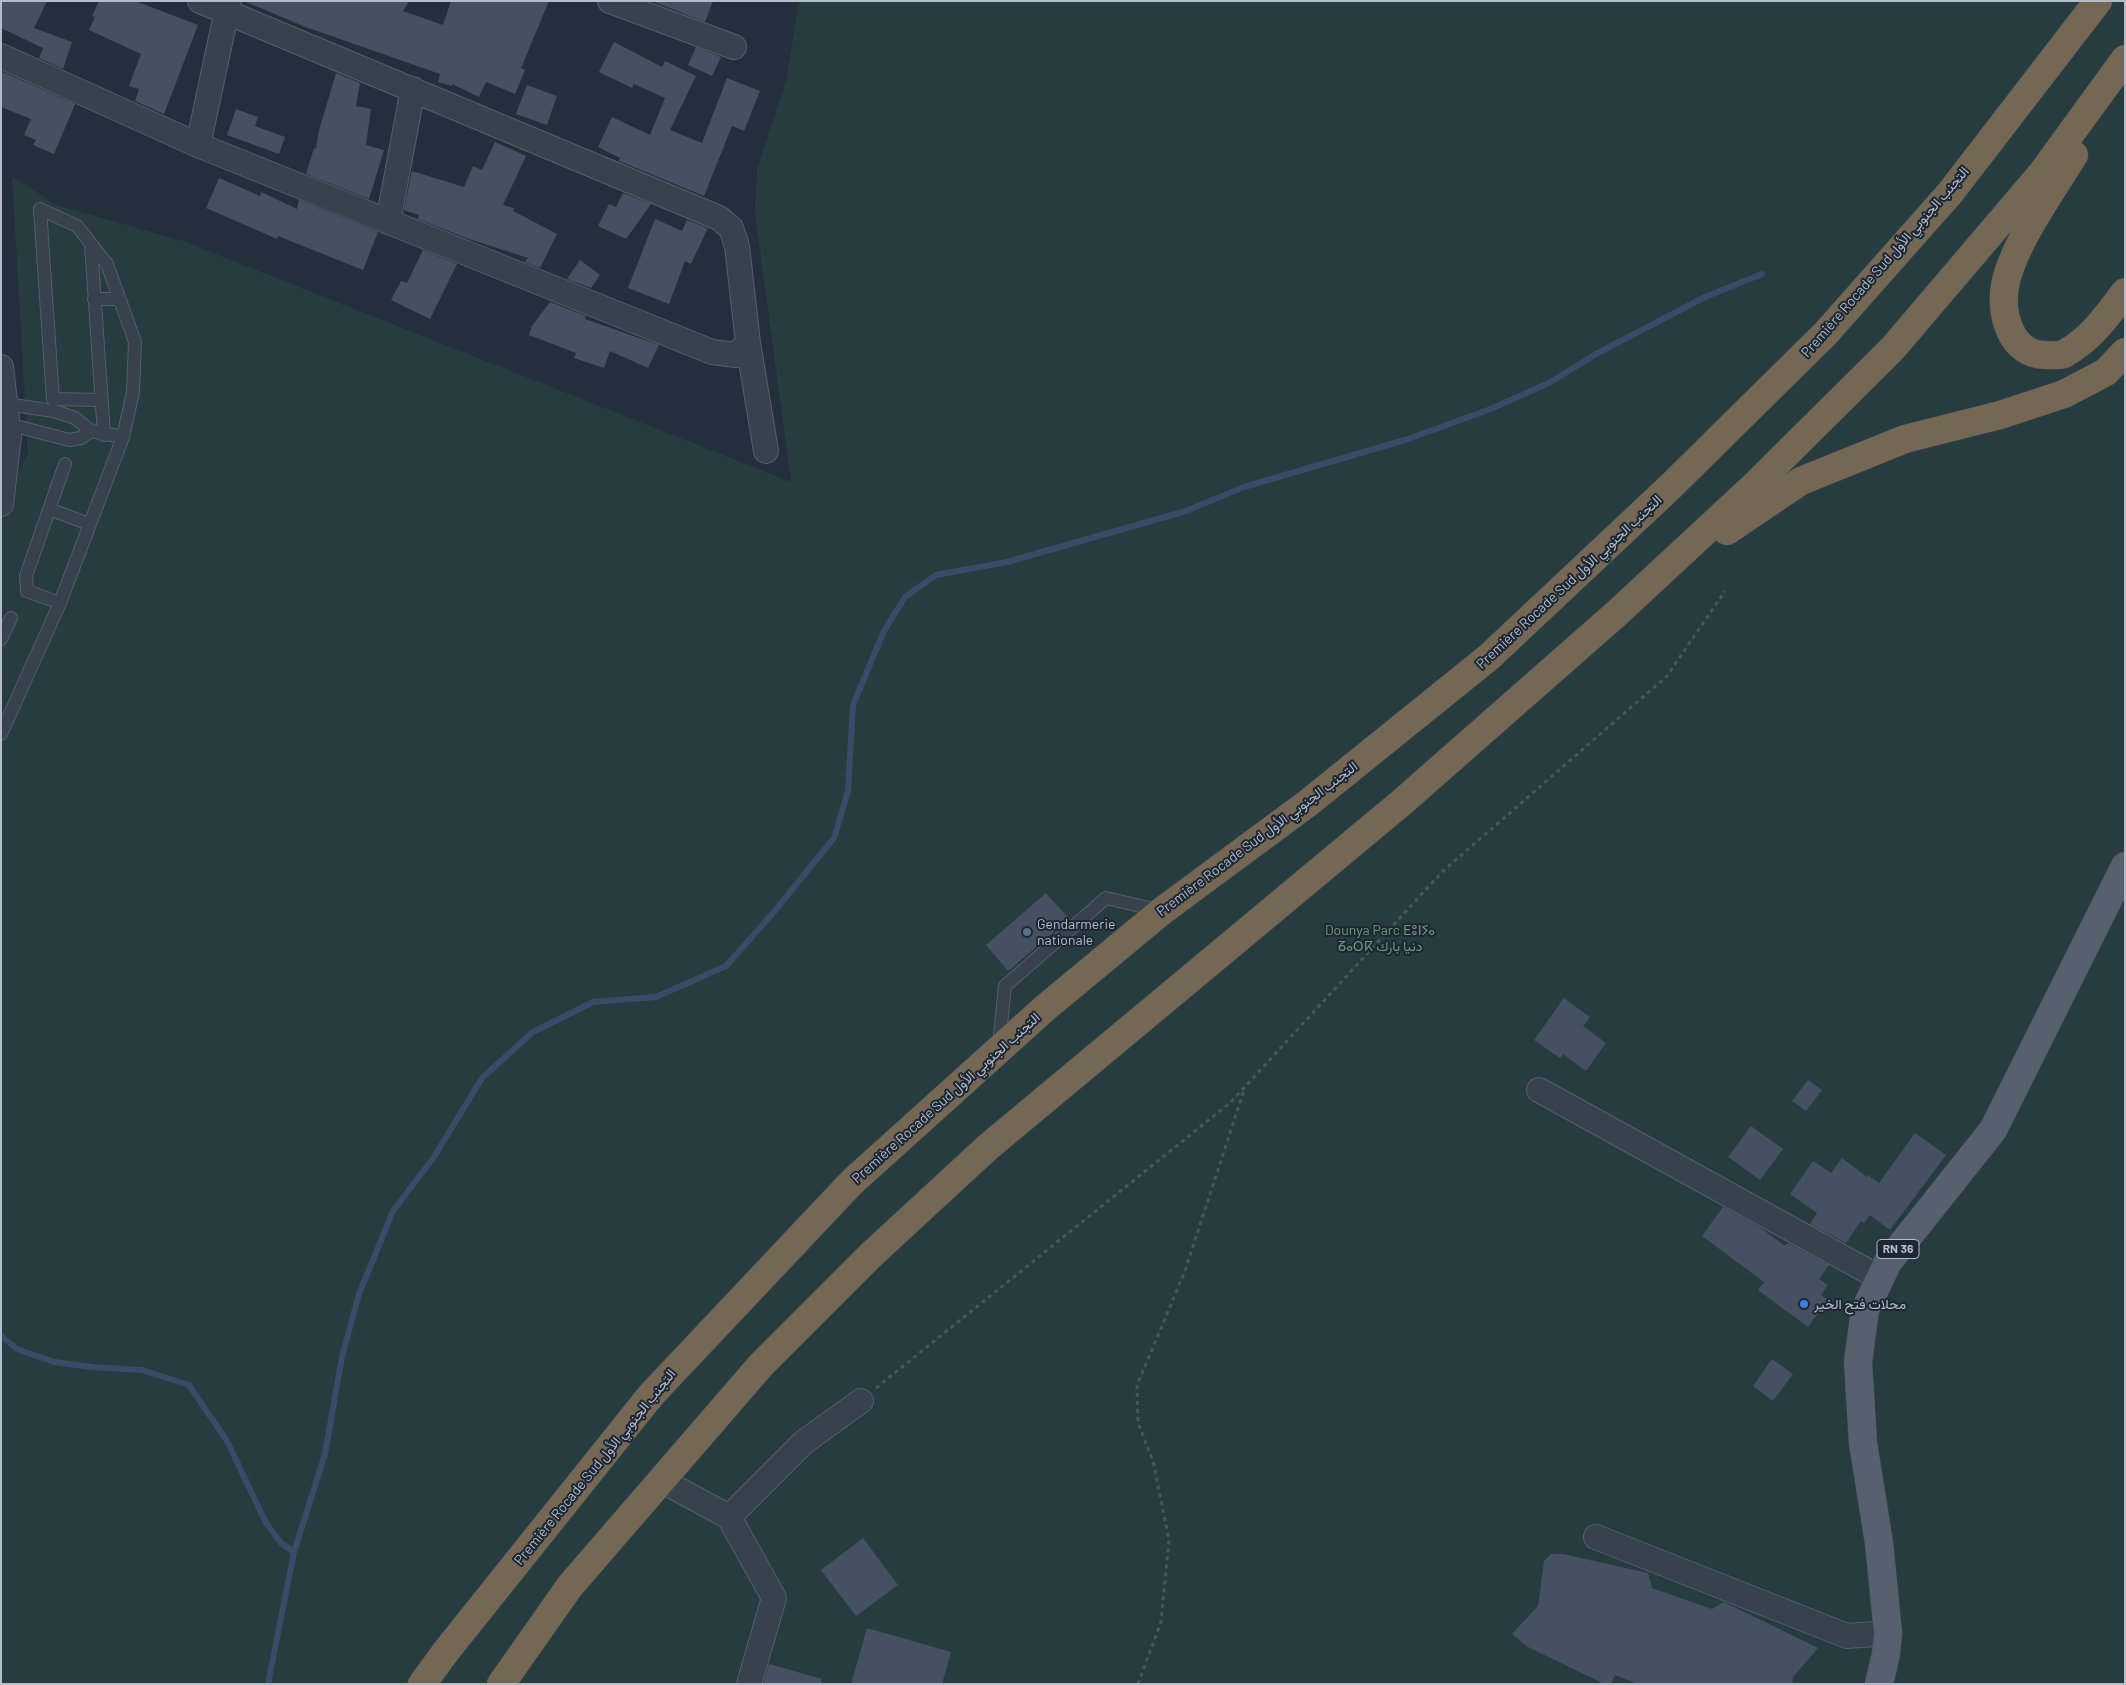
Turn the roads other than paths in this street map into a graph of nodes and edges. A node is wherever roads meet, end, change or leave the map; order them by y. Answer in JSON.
{"nodes":[{"id":1,"x":200,"y":1,"type":"edge"},
{"id":2,"x":610,"y":1,"type":"edge"},
{"id":3,"x":2098,"y":1,"type":"edge"},
{"id":4,"x":228,"y":7,"type":"edge"},
{"id":5,"x":734,"y":47,"type":"dead end"},
{"id":6,"x":1,"y":56,"type":"edge"},
{"id":7,"x":2125,"y":59,"type":"edge"},
{"id":8,"x":2125,"y":70,"type":"edge"},
{"id":9,"x":413,"y":89,"type":"junction"},
{"id":10,"x":198,"y":145,"type":"junction"},
{"id":11,"x":388,"y":222,"type":"junction"},
{"id":12,"x":91,"y":244,"type":"junction"},
{"id":13,"x":2125,"y":292,"type":"edge"},
{"id":14,"x":94,"y":299,"type":"junction"},
{"id":15,"x":119,"y":299,"type":"junction"},
{"id":16,"x":748,"y":343,"type":"junction"},
{"id":17,"x":2125,"y":352,"type":"edge"},
{"id":18,"x":1,"y":367,"type":"edge"},
{"id":19,"x":101,"y":400,"type":"junction"},
{"id":20,"x":6,"y":424,"type":"edge"},
{"id":21,"x":91,"y":431,"type":"junction"},
{"id":22,"x":104,"y":435,"type":"junction"},
{"id":23,"x":123,"y":437,"type":"junction"},
{"id":24,"x":766,"y":450,"type":"dead end"},
{"id":25,"x":66,"y":464,"type":"dead end"},
{"id":26,"x":1,"y":504,"type":"edge"},
{"id":27,"x":49,"y":509,"type":"junction"},
{"id":28,"x":89,"y":524,"type":"junction"},
{"id":29,"x":60,"y":603,"type":"junction"},
{"id":30,"x":1616,"y":614,"type":"junction"},
{"id":31,"x":11,"y":618,"type":"dead end"},
{"id":32,"x":1,"y":639,"type":"edge"},
{"id":33,"x":5,"y":719,"type":"edge"},
{"id":34,"x":1,"y":734,"type":"edge"},
{"id":35,"x":2125,"y":866,"type":"edge"},
{"id":36,"x":1162,"y":911,"type":"junction"},
{"id":37,"x":999,"y":1050,"type":"junction"},
{"id":38,"x":1539,"y":1090,"type":"dead end"},
{"id":39,"x":1880,"y":1278,"type":"junction"},
{"id":40,"x":861,"y":1401,"type":"road end"},
{"id":41,"x":661,"y":1480,"type":"junction"},
{"id":42,"x":729,"y":1516,"type":"junction"},
{"id":43,"x":1596,"y":1537,"type":"dead end"},
{"id":44,"x":1888,"y":1633,"type":"junction"},
{"id":45,"x":422,"y":1684,"type":"edge"},
{"id":46,"x":501,"y":1684,"type":"edge"},
{"id":47,"x":749,"y":1684,"type":"edge"},
{"id":48,"x":1879,"y":1684,"type":"edge"}],
"edges":[{"from":1,"to":4,"type":"street"},
{"from":2,"to":5,"type":"street"},
{"from":3,"to":36,"type":"highway","name":"Première Rocade Sud التجنب الجنوبي الأول"},
{"from":4,"to":9,"type":"street"},
{"from":4,"to":10,"type":"street"},
{"from":6,"to":10,"type":"street"},
{"from":7,"to":30,"type":"highway"},
{"from":8,"to":13,"type":"highway"},
{"from":9,"to":11,"type":"street"},
{"from":9,"to":16,"type":"street"},
{"from":10,"to":11,"type":"street"},
{"from":11,"to":16,"type":"street"},
{"from":12,"to":14,"type":"lane"},
{"from":12,"to":15,"type":"lane"},
{"from":12,"to":19,"type":"lane"},
{"from":14,"to":15,"type":"lane"},
{"from":14,"to":19,"type":"lane"},
{"from":15,"to":23,"type":"lane"},
{"from":16,"to":24,"type":"street"},
{"from":17,"to":30,"type":"highway"},
{"from":18,"to":20,"type":"street"},
{"from":19,"to":22,"type":"lane"},
{"from":20,"to":21,"type":"lane"},
{"from":20,"to":21,"type":"lane"},
{"from":20,"to":26,"type":"street"},
{"from":21,"to":22,"type":"lane"},
{"from":22,"to":23,"type":"lane"},
{"from":23,"to":28,"type":"lane"},
{"from":25,"to":27,"type":"lane"},
{"from":27,"to":28,"type":"lane"},
{"from":27,"to":29,"type":"lane"},
{"from":28,"to":29,"type":"lane"},
{"from":29,"to":33,"type":"lane"},
{"from":30,"to":41,"type":"highway"},
{"from":31,"to":32,"type":"lane"},
{"from":33,"to":34,"type":"lane"},
{"from":35,"to":39,"type":"main road","number":"RN 36"},
{"from":36,"to":37,"type":"highway","name":"Première Rocade Sud التجنب الجنوبي الأول"},
{"from":36,"to":37,"type":"lane"},
{"from":37,"to":45,"type":"highway","name":"Première Rocade Sud التجنب الجنوبي الأول"},
{"from":38,"to":39,"type":"street"},
{"from":39,"to":44,"type":"main road","number":"RN 36"},
{"from":40,"to":42,"type":"street"},
{"from":41,"to":42,"type":"street"},
{"from":41,"to":46,"type":"highway"},
{"from":42,"to":47,"type":"street"},
{"from":43,"to":44,"type":"street"},
{"from":44,"to":48,"type":"main road","number":"RN 36"}]}
